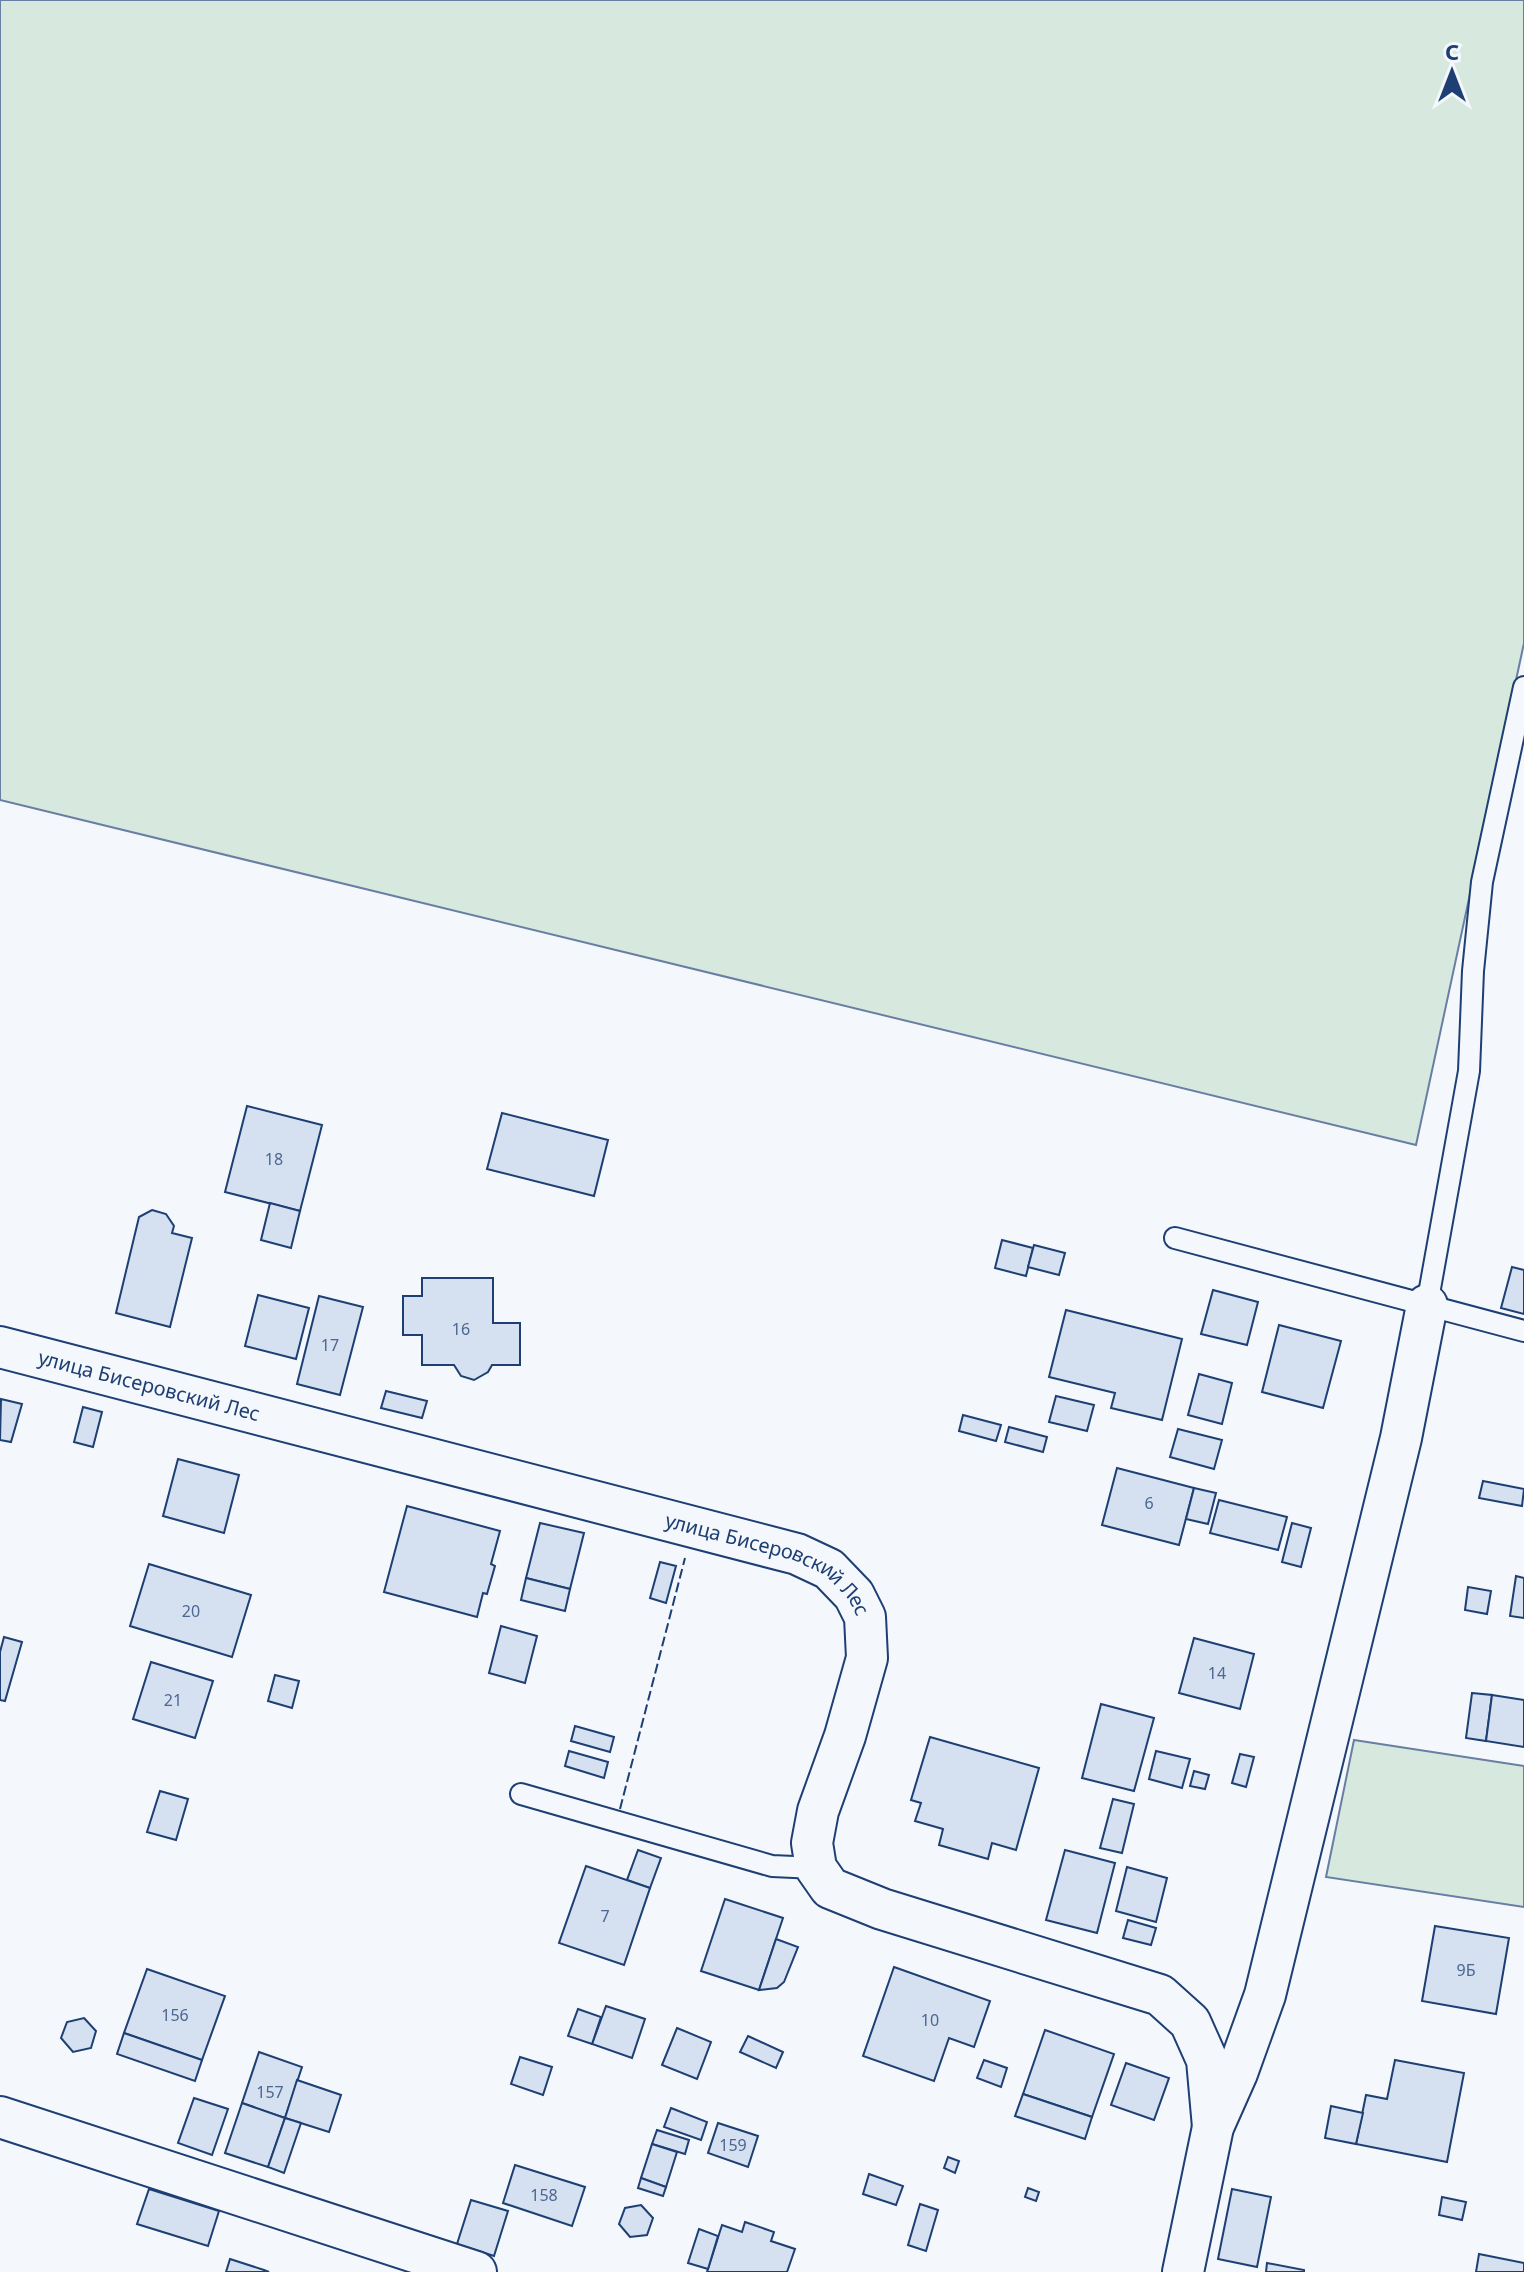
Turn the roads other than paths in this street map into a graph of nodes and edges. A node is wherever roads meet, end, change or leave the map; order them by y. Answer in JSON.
{"nodes":[{"id":1,"x":1524,"y":687,"type":"edge"},
{"id":2,"x":1175,"y":1238,"type":"dead end"},
{"id":3,"x":1427,"y":1305,"type":"junction"},
{"id":4,"x":1524,"y":1331,"type":"edge"},
{"id":5,"x":0,"y":1347,"type":"edge"},
{"id":6,"x":521,"y":1794,"type":"dead end"},
{"id":7,"x":816,"y":1868,"type":"junction"},
{"id":8,"x":0,"y":2117,"type":"edge"},
{"id":9,"x":1213,"y":2127,"type":"junction"},
{"id":10,"x":476,"y":2272,"type":"edge"},
{"id":11,"x":1183,"y":2272,"type":"edge"}],
"edges":[{"from":1,"to":3,"type":"lane"},
{"from":2,"to":3,"type":"lane"},
{"from":3,"to":4,"type":"lane"},
{"from":3,"to":9,"type":"street"},
{"from":5,"to":7,"type":"street","name":"улица Бисеровский Лес"},
{"from":6,"to":7,"type":"lane"},
{"from":7,"to":9,"type":"street"},
{"from":8,"to":10,"type":"street"},
{"from":9,"to":11,"type":"street"}]}
